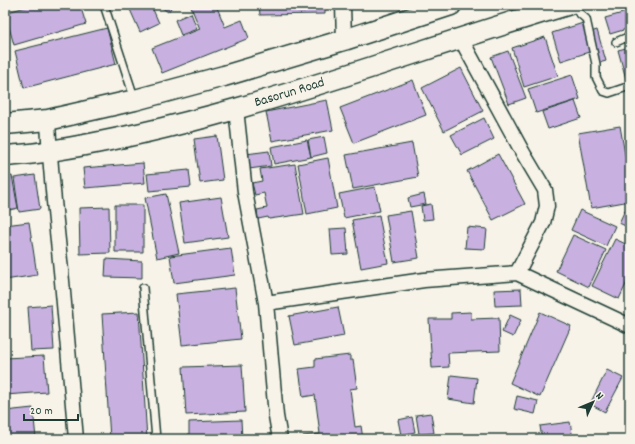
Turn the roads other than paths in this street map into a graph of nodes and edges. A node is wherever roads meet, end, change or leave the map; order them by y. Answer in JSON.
{"nodes":[{"id":1,"x":104,"y":5,"type":"edge"},
{"id":2,"x":343,"y":5,"type":"edge"},
{"id":3,"x":451,"y":5,"type":"edge"},
{"id":4,"x":568,"y":5,"type":"edge"},
{"id":5,"x":630,"y":36,"type":"edge"},
{"id":6,"x":461,"y":39,"type":"junction"},
{"id":7,"x":344,"y":40,"type":"junction"},
{"id":8,"x":616,"y":42,"type":"dead end"},
{"id":9,"x":630,"y":86,"type":"edge"},
{"id":10,"x":136,"y":100,"type":"junction"},
{"id":11,"x":236,"y":109,"type":"junction"},
{"id":12,"x":48,"y":120,"type":"junction"},
{"id":13,"x":5,"y":124,"type":"edge"},
{"id":14,"x":49,"y":152,"type":"junction"},
{"id":15,"x":5,"y":156,"type":"edge"},
{"id":16,"x":517,"y":273,"type":"junction"},
{"id":17,"x":142,"y":288,"type":"dead end"},
{"id":18,"x":266,"y":303,"type":"junction"},
{"id":19,"x":630,"y":326,"type":"edge"},
{"id":20,"x":76,"y":439,"type":"edge"},
{"id":21,"x":156,"y":439,"type":"edge"},
{"id":22,"x":280,"y":439,"type":"edge"}],
"edges":[{"from":1,"to":10,"type":"lane"},
{"from":2,"to":7,"type":"street"},
{"from":3,"to":7,"type":"main road"},
{"from":4,"to":6,"type":"main road","name":"Basorun Road"},
{"from":4,"to":9,"type":"lane"},
{"from":5,"to":8,"type":"lane"},
{"from":6,"to":11,"type":"main road","name":"Basorun Road"},
{"from":6,"to":16,"type":"street"},
{"from":7,"to":10,"type":"main road"},
{"from":10,"to":12,"type":"main road"},
{"from":11,"to":14,"type":"main road","name":"Basorun Road"},
{"from":11,"to":18,"type":"street"},
{"from":12,"to":13,"type":"main road"},
{"from":12,"to":14,"type":"street"},
{"from":14,"to":15,"type":"main road","name":"Basorun Road"},
{"from":14,"to":20,"type":"street"},
{"from":16,"to":18,"type":"street"},
{"from":16,"to":19,"type":"street"},
{"from":17,"to":21,"type":"lane"},
{"from":18,"to":22,"type":"street"}]}
